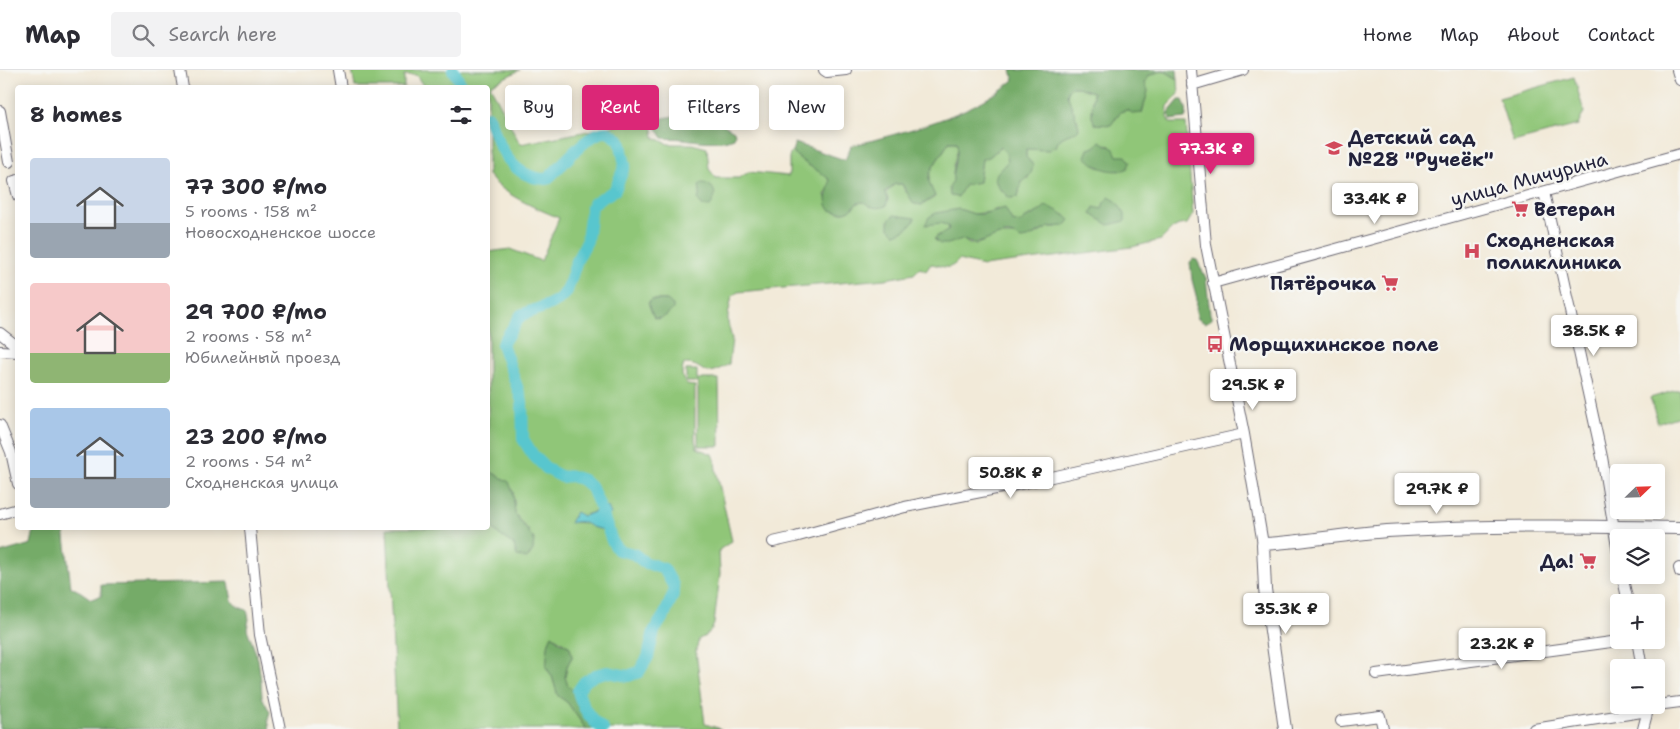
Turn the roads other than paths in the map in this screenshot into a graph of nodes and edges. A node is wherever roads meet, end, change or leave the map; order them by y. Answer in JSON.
{"nodes":[{"id":1,"x":180,"y":70,"type":"edge"},
{"id":2,"x":338,"y":70,"type":"edge"},
{"id":3,"x":824,"y":70,"type":"edge"},
{"id":4,"x":846,"y":70,"type":"edge"},
{"id":5,"x":1191,"y":70,"type":"edge"},
{"id":6,"x":1244,"y":70,"type":"edge"},
{"id":7,"x":1677,"y":70,"type":"edge"},
{"id":8,"x":1680,"y":80,"type":"edge"},
{"id":9,"x":182,"y":85,"type":"edge"},
{"id":10,"x":340,"y":85,"type":"edge"},
{"id":11,"x":1192,"y":85,"type":"junction"},
{"id":12,"x":0,"y":111,"type":"edge"},
{"id":13,"x":1680,"y":154,"type":"edge"},
{"id":14,"x":9,"y":162,"type":"dead end"},
{"id":15,"x":1544,"y":192,"type":"junction"},
{"id":16,"x":1213,"y":282,"type":"junction"},
{"id":17,"x":0,"y":334,"type":"edge"},
{"id":18,"x":15,"y":345,"type":"edge"},
{"id":19,"x":0,"y":351,"type":"edge"},
{"id":20,"x":15,"y":352,"type":"edge"},
{"id":21,"x":0,"y":427,"type":"edge"},
{"id":22,"x":1244,"y":434,"type":"junction"},
{"id":23,"x":15,"y":470,"type":"edge"},
{"id":24,"x":15,"y":511,"type":"edge"},
{"id":25,"x":0,"y":514,"type":"edge"},
{"id":26,"x":1612,"y":527,"type":"junction"},
{"id":27,"x":1680,"y":528,"type":"edge"},
{"id":28,"x":250,"y":530,"type":"edge"},
{"id":29,"x":773,"y":542,"type":"dead end"},
{"id":30,"x":1263,"y":544,"type":"junction"},
{"id":31,"x":1610,"y":642,"type":"edge"},
{"id":32,"x":1376,"y":674,"type":"dead end"},
{"id":33,"x":1680,"y":702,"type":"edge"},
{"id":34,"x":1665,"y":704,"type":"edge"},
{"id":35,"x":1612,"y":714,"type":"edge"},
{"id":36,"x":1647,"y":714,"type":"edge"},
{"id":37,"x":1341,"y":721,"type":"dead end"},
{"id":38,"x":280,"y":729,"type":"edge"},
{"id":39,"x":1285,"y":729,"type":"edge"},
{"id":40,"x":1383,"y":729,"type":"edge"},
{"id":41,"x":1534,"y":729,"type":"edge"},
{"id":42,"x":1643,"y":729,"type":"edge"}],
"edges":[{"from":1,"to":9,"type":"street"},
{"from":2,"to":10,"type":"street"},
{"from":3,"to":4,"type":"street"},
{"from":5,"to":11,"type":"street"},
{"from":6,"to":11,"type":"street"},
{"from":7,"to":8,"type":"street"},
{"from":11,"to":16,"type":"street"},
{"from":12,"to":14,"type":"street"},
{"from":13,"to":15,"type":"street","name":"улица Мичурина"},
{"from":15,"to":16,"type":"street","name":"улица Мичурина"},
{"from":15,"to":26,"type":"street"},
{"from":16,"to":22,"type":"street"},
{"from":17,"to":18,"type":"street"},
{"from":19,"to":20,"type":"street"},
{"from":21,"to":23,"type":"street"},
{"from":22,"to":29,"type":"street"},
{"from":22,"to":30,"type":"street"},
{"from":24,"to":25,"type":"street"},
{"from":26,"to":27,"type":"main road"},
{"from":26,"to":30,"type":"main road"},
{"from":28,"to":38,"type":"street"},
{"from":30,"to":39,"type":"main road"},
{"from":31,"to":32,"type":"street"},
{"from":33,"to":34,"type":"street"},
{"from":35,"to":41,"type":"street"},
{"from":36,"to":42,"type":"street"},
{"from":37,"to":40,"type":"street"}]}
